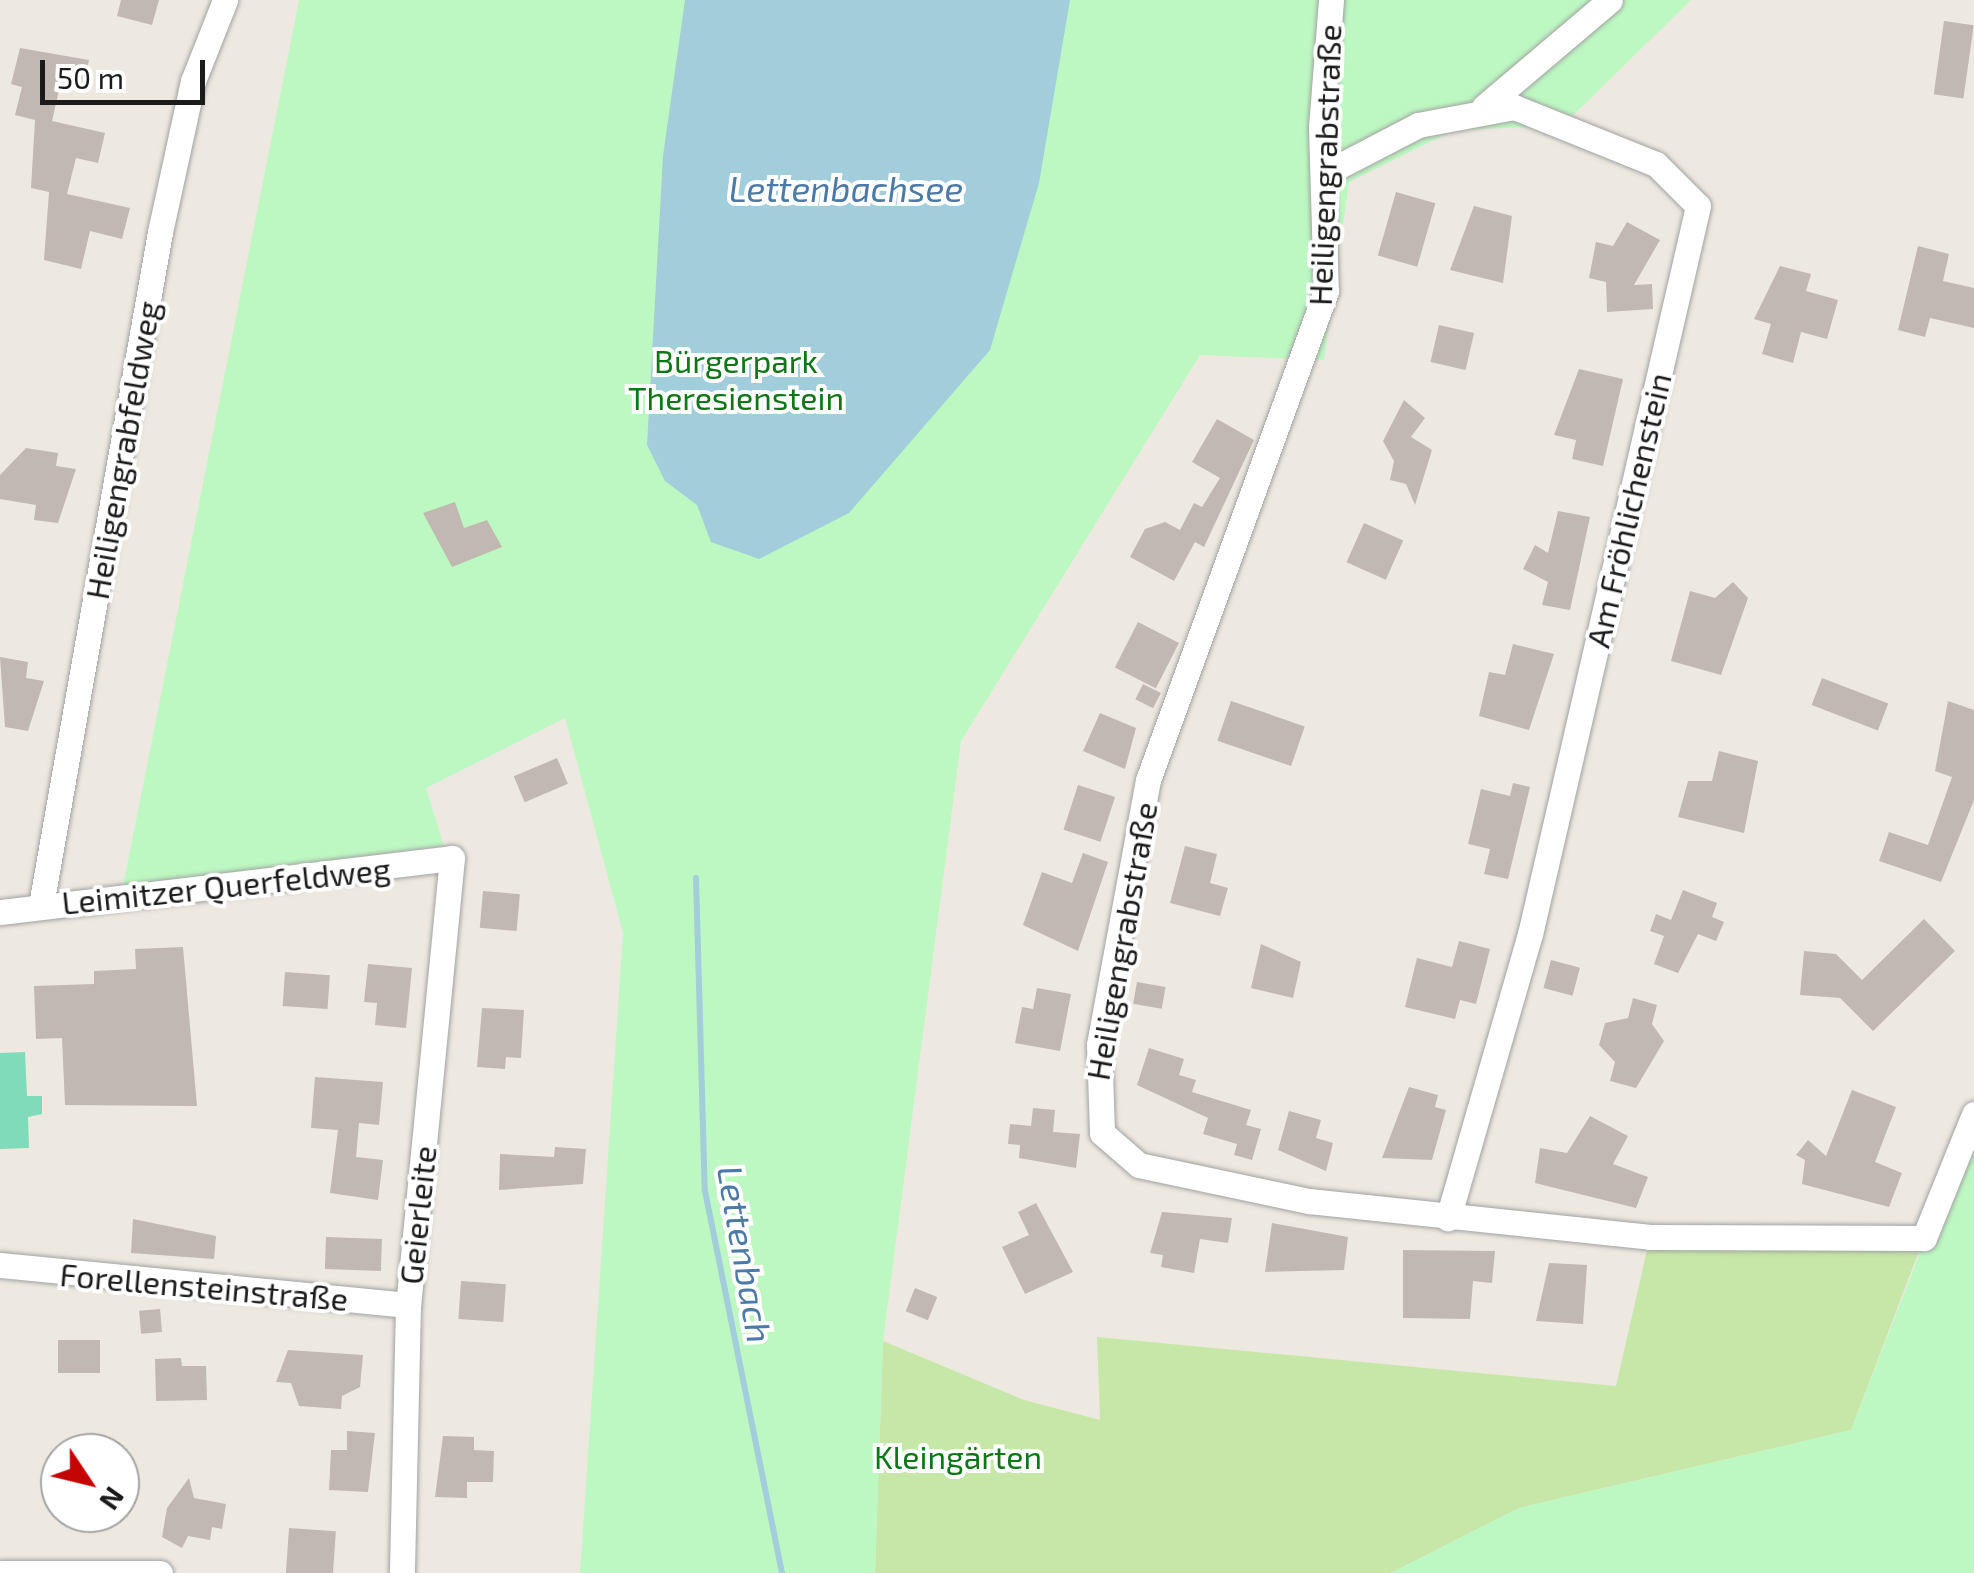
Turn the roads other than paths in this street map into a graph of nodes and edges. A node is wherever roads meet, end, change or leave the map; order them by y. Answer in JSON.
{"nodes":[{"id":1,"x":225,"y":0,"type":"edge"},
{"id":2,"x":1331,"y":0,"type":"edge"},
{"id":3,"x":1610,"y":0,"type":"edge"},
{"id":4,"x":1484,"y":107,"type":"junction"},
{"id":5,"x":1324,"y":174,"type":"junction"},
{"id":6,"x":452,"y":858,"type":"joint"},
{"id":7,"x":41,"y":906,"type":"junction"},
{"id":8,"x":0,"y":912,"type":"edge"},
{"id":9,"x":1974,"y":1114,"type":"edge"},
{"id":10,"x":1448,"y":1218,"type":"junction"},
{"id":11,"x":0,"y":1265,"type":"edge"},
{"id":12,"x":408,"y":1305,"type":"junction"},
{"id":13,"x":2,"y":1573,"type":"edge"},
{"id":14,"x":160,"y":1573,"type":"edge"},
{"id":15,"x":402,"y":1573,"type":"edge"}],
"edges":[{"from":1,"to":7,"type":"street","name":"Heiligengrabfeldweg"},
{"from":2,"to":5,"type":"street","name":"Heiligengrabstraße"},
{"from":3,"to":4,"type":"street"},
{"from":4,"to":5,"type":"street","name":"Am Fröhlichenstein"},
{"from":4,"to":10,"type":"street","name":"Am Fröhlichenstein"},
{"from":5,"to":10,"type":"street","name":"Heiligengrabstraße"},
{"from":6,"to":7,"type":"street","name":"Leimitzer Querfeldweg"},
{"from":6,"to":12,"type":"street","name":"Geierleite"},
{"from":7,"to":8,"type":"street","name":"Leimitzer Querfeldweg"},
{"from":9,"to":10,"type":"street","name":"Heiligengrabstraße"},
{"from":11,"to":12,"type":"street","name":"Forellensteinstraße"},
{"from":12,"to":15,"type":"street","name":"Geierleite"},
{"from":13,"to":14,"type":"street"}]}
